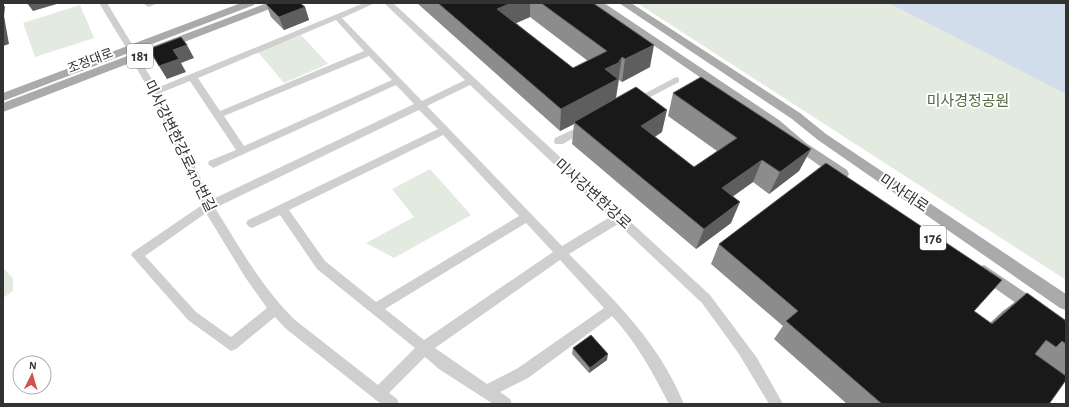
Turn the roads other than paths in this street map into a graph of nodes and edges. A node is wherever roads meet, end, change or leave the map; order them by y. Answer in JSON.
{"nodes":[{"id":1,"x":103,"y":3,"type":"edge"},
{"id":2,"x":250,"y":3,"type":"edge"},
{"id":3,"x":276,"y":3,"type":"edge"},
{"id":4,"x":371,"y":3,"type":"edge"},
{"id":5,"x":388,"y":3,"type":"edge"},
{"id":6,"x":584,"y":3,"type":"edge"},
{"id":7,"x":597,"y":3,"type":"edge"},
{"id":8,"x":610,"y":3,"type":"edge"},
{"id":9,"x":624,"y":3,"type":"edge"},
{"id":10,"x":337,"y":17,"type":"junction"},
{"id":11,"x":370,"y":52,"type":"junction"},
{"id":12,"x":133,"y":53,"type":"junction"},
{"id":13,"x":193,"y":78,"type":"junction"},
{"id":14,"x":676,"y":80,"type":"dead end"},
{"id":15,"x":398,"y":81,"type":"junction"},
{"id":16,"x":471,"y":81,"type":"junction"},
{"id":17,"x":155,"y":92,"type":"junction"},
{"id":18,"x":3,"y":97,"type":"edge"},
{"id":19,"x":421,"y":105,"type":"junction"},
{"id":20,"x":628,"y":105,"type":"edge"},
{"id":21,"x":3,"y":108,"type":"edge"},
{"id":22,"x":218,"y":115,"type":"junction"},
{"id":23,"x":594,"y":123,"type":"edge"},
{"id":24,"x":445,"y":130,"type":"junction"},
{"id":25,"x":822,"y":137,"type":"junction"},
{"id":26,"x":559,"y":141,"type":"dead end"},
{"id":27,"x":801,"y":146,"type":"junction"},
{"id":28,"x":242,"y":151,"type":"junction"},
{"id":29,"x":213,"y":164,"type":"dead end"},
{"id":30,"x":852,"y":182,"type":"edge"},
{"id":31,"x":208,"y":206,"type":"junction"},
{"id":32,"x":282,"y":209,"type":"junction"},
{"id":33,"x":527,"y":217,"type":"junction"},
{"id":34,"x":618,"y":218,"type":"junction"},
{"id":35,"x":252,"y":223,"type":"dead end"},
{"id":36,"x":562,"y":252,"type":"junction"},
{"id":37,"x":974,"y":266,"type":"edge"},
{"id":38,"x":1066,"y":303,"type":"edge"},
{"id":39,"x":614,"y":308,"type":"junction"},
{"id":40,"x":275,"y":309,"type":"junction"},
{"id":41,"x":375,"y":309,"type":"junction"},
{"id":42,"x":1066,"y":329,"type":"edge"},
{"id":43,"x":424,"y":348,"type":"junction"},
{"id":44,"x":486,"y":392,"type":"junction"},
{"id":45,"x":380,"y":394,"type":"junction"},
{"id":46,"x":392,"y":404,"type":"edge"},
{"id":47,"x":505,"y":404,"type":"edge"},
{"id":48,"x":677,"y":404,"type":"edge"},
{"id":49,"x":776,"y":404,"type":"edge"}],
"edges":[{"from":1,"to":12,"type":"street","name":"미사강변한강로410번길"},
{"from":2,"to":12,"type":"main road","name":"조정대로","number":"181"},
{"from":3,"to":12,"type":"main road","name":"조정대로","number":"181"},
{"from":4,"to":10,"type":"street"},
{"from":5,"to":16,"type":"street","name":"미사강변한강로"},
{"from":6,"to":27,"type":"main road"},
{"from":7,"to":27,"type":"main road"},
{"from":8,"to":25,"type":"main road","name":"미사대로","number":"176"},
{"from":9,"to":25,"type":"main road","name":"미사대로"},
{"from":10,"to":11,"type":"street"},
{"from":10,"to":13,"type":"street"},
{"from":11,"to":15,"type":"street"},
{"from":11,"to":22,"type":"street"},
{"from":12,"to":17,"type":"street","name":"미사강변한강로410번길"},
{"from":12,"to":18,"type":"main road","name":"조정대로","number":"181"},
{"from":12,"to":21,"type":"main road","name":"조정대로","number":"181"},
{"from":13,"to":17,"type":"street"},
{"from":13,"to":22,"type":"street"},
{"from":14,"to":20,"type":"street"},
{"from":15,"to":19,"type":"street"},
{"from":15,"to":28,"type":"street"},
{"from":16,"to":19,"type":"street"},
{"from":16,"to":34,"type":"street","name":"미사강변한강로"},
{"from":17,"to":31,"type":"street","name":"미사강변한강로410번길"},
{"from":19,"to":24,"type":"street"},
{"from":19,"to":31,"type":"street"},
{"from":22,"to":28,"type":"street"},
{"from":23,"to":26,"type":"street"},
{"from":24,"to":32,"type":"street"},
{"from":24,"to":33,"type":"street"},
{"from":25,"to":38,"type":"main road","name":"미사대로","number":"176"},
{"from":27,"to":30,"type":"main road"},
{"from":28,"to":29,"type":"street"},
{"from":31,"to":40,"type":"street","name":"미사강변한강로410번길"},
{"from":31,"to":40,"type":"street"},
{"from":32,"to":35,"type":"street"},
{"from":32,"to":41,"type":"street"},
{"from":33,"to":36,"type":"street"},
{"from":33,"to":41,"type":"street"},
{"from":34,"to":36,"type":"street"},
{"from":34,"to":49,"type":"street","name":"미사강변한강로"},
{"from":36,"to":39,"type":"street"},
{"from":36,"to":43,"type":"street"},
{"from":37,"to":42,"type":"main road"},
{"from":39,"to":44,"type":"street"},
{"from":39,"to":48,"type":"street"},
{"from":40,"to":45,"type":"street","name":"미사강변한강로410번길"},
{"from":41,"to":43,"type":"street"},
{"from":43,"to":44,"type":"street"},
{"from":43,"to":45,"type":"street"},
{"from":44,"to":47,"type":"street"},
{"from":45,"to":46,"type":"street","name":"미사강변한강로410번길"}]}
